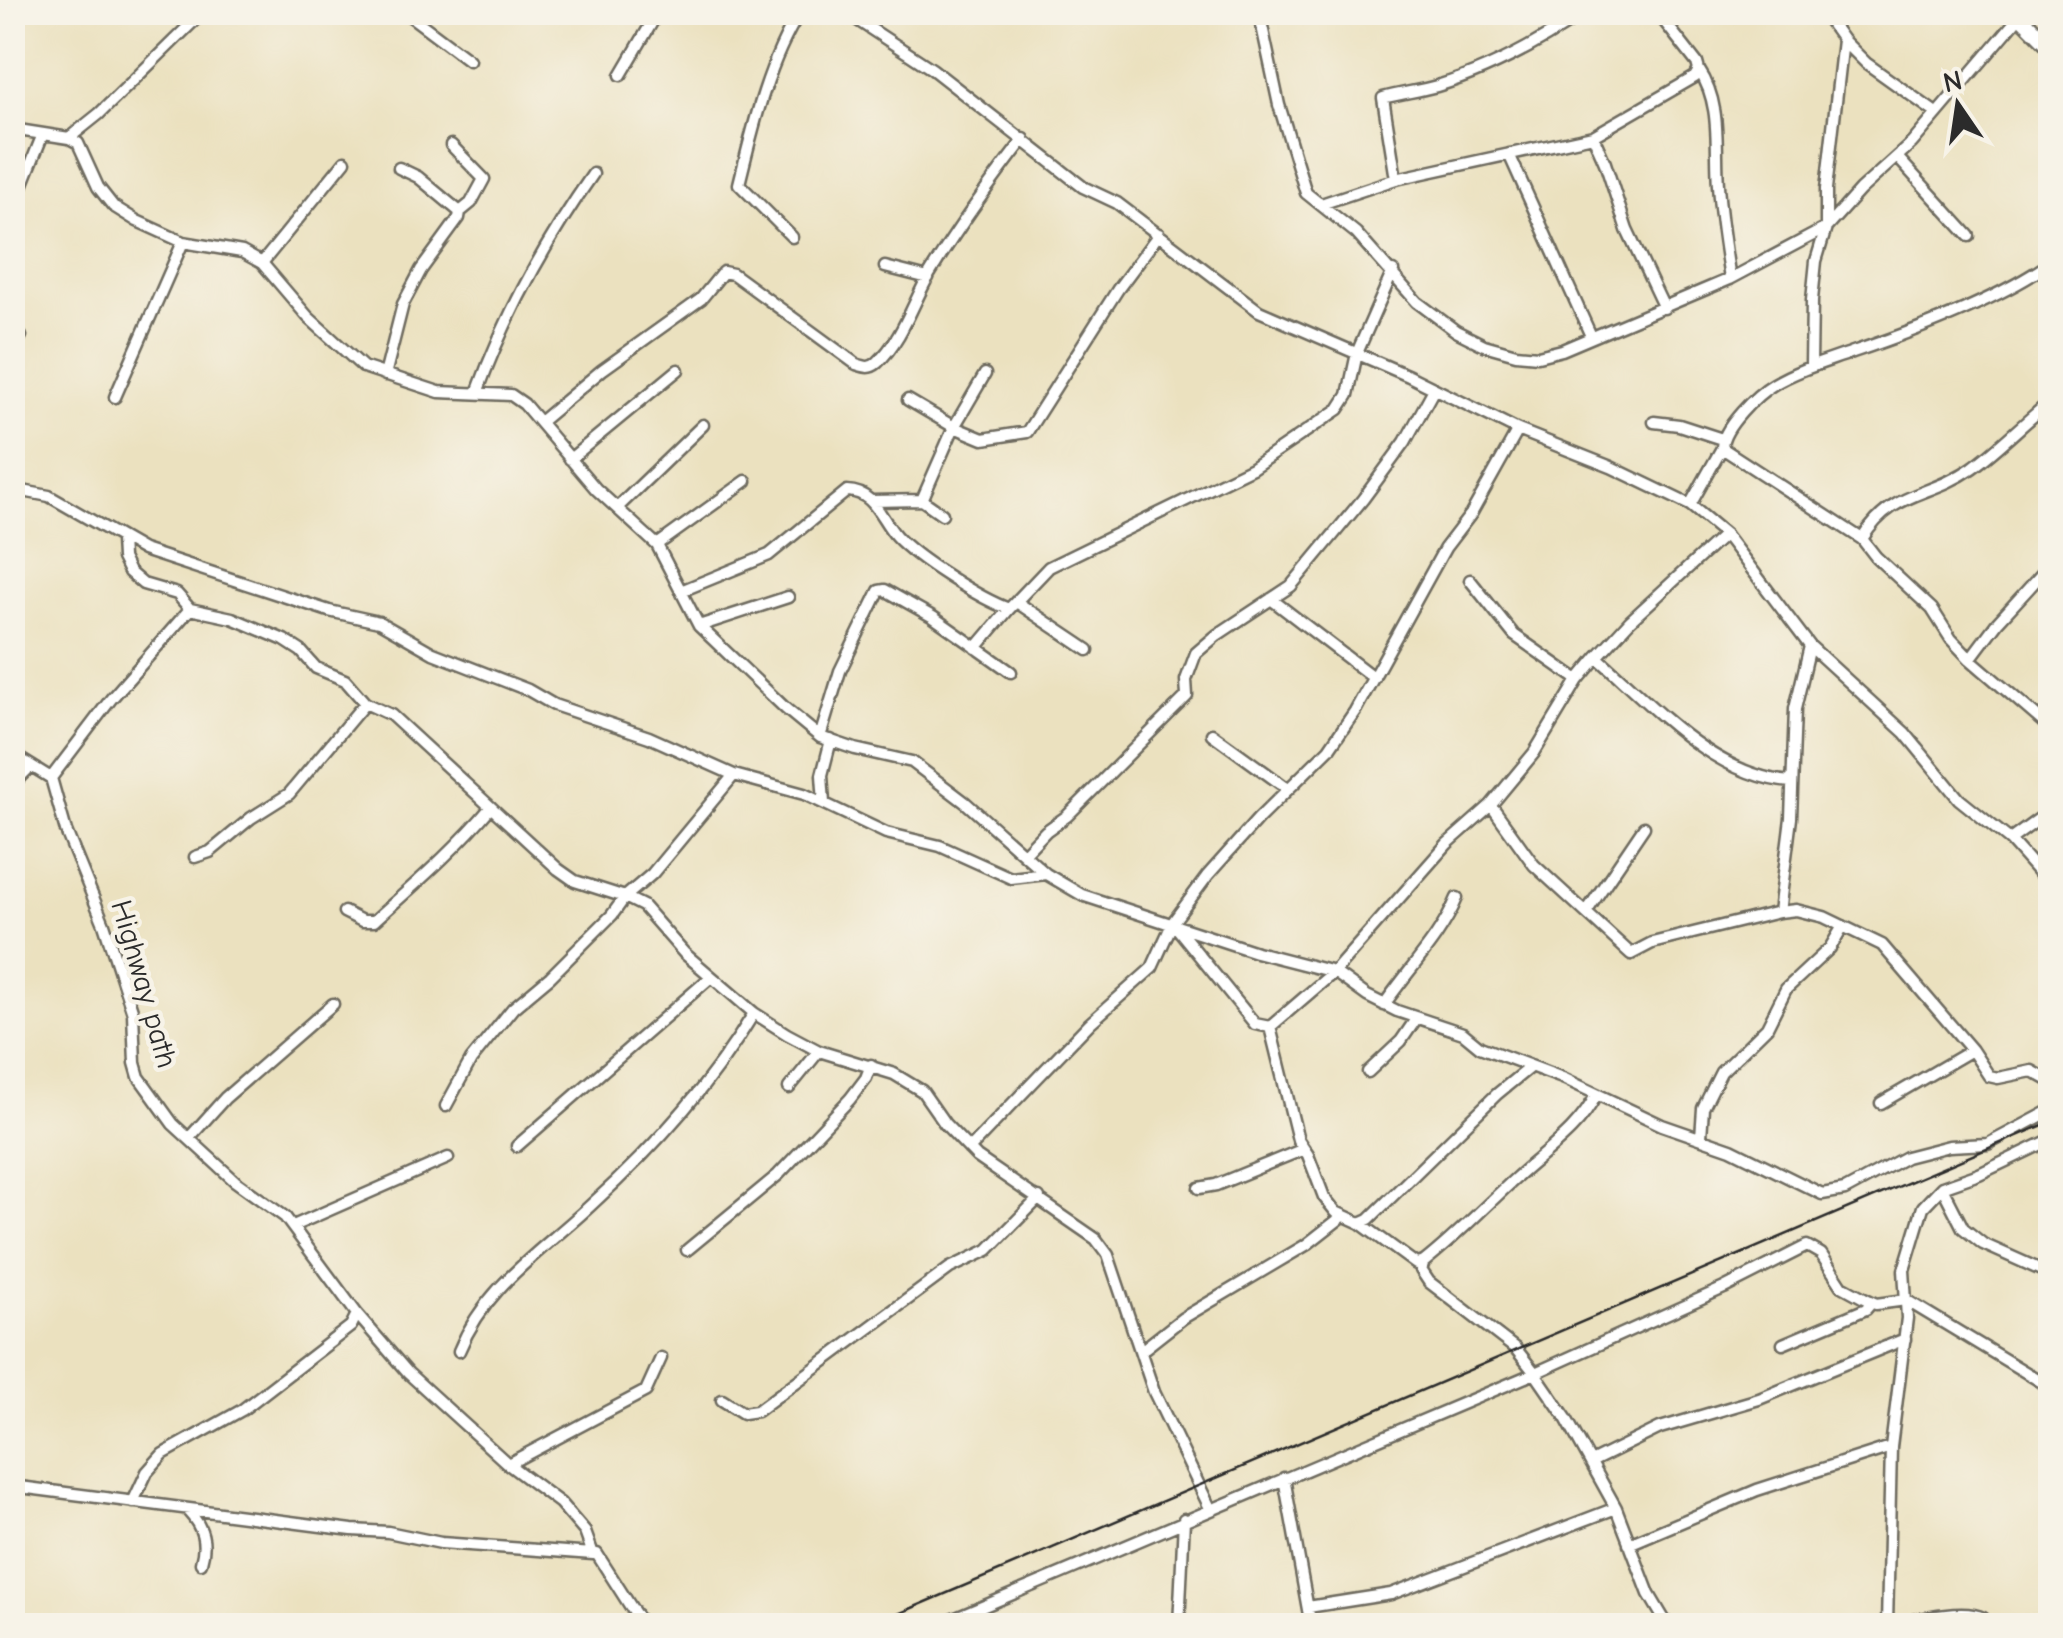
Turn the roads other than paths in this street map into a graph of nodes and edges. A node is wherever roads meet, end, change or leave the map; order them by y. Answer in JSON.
{"nodes":[{"id":1,"x":203,"y":12,"type":"edge"},
{"id":2,"x":405,"y":12,"type":"edge"},
{"id":3,"x":658,"y":12,"type":"edge"},
{"id":4,"x":800,"y":12,"type":"edge"},
{"id":5,"x":844,"y":12,"type":"edge"},
{"id":6,"x":1259,"y":12,"type":"edge"},
{"id":7,"x":1585,"y":12,"type":"edge"},
{"id":8,"x":1657,"y":12,"type":"edge"},
{"id":9,"x":1823,"y":12,"type":"edge"},
{"id":10,"x":2018,"y":14,"type":"edge"},
{"id":11,"x":1843,"y":40,"type":"junction"},
{"id":12,"x":2050,"y":46,"type":"edge"},
{"id":13,"x":468,"y":60,"type":"dead end"},
{"id":14,"x":1699,"y":70,"type":"junction"},
{"id":15,"x":621,"y":75,"type":"dead end"},
{"id":16,"x":1936,"y":113,"type":"junction"},
{"id":17,"x":12,"y":130,"type":"edge"},
{"id":18,"x":42,"y":134,"type":"junction"},
{"id":19,"x":1593,"y":136,"type":"junction"},
{"id":20,"x":69,"y":138,"type":"junction"},
{"id":21,"x":1024,"y":139,"type":"junction"},
{"id":22,"x":452,"y":145,"type":"dead end"},
{"id":23,"x":1508,"y":154,"type":"junction"},
{"id":24,"x":1898,"y":158,"type":"junction"},
{"id":25,"x":345,"y":161,"type":"dead end"},
{"id":26,"x":399,"y":168,"type":"dead end"},
{"id":27,"x":592,"y":174,"type":"dead end"},
{"id":28,"x":1396,"y":179,"type":"junction"},
{"id":29,"x":1320,"y":204,"type":"junction"},
{"id":30,"x":12,"y":212,"type":"edge"},
{"id":31,"x":460,"y":212,"type":"junction"},
{"id":32,"x":1826,"y":228,"type":"junction"},
{"id":33,"x":1159,"y":234,"type":"junction"},
{"id":34,"x":1970,"y":236,"type":"dead end"},
{"id":35,"x":792,"y":238,"type":"dead end"},
{"id":36,"x":183,"y":242,"type":"junction"},
{"id":37,"x":2050,"y":262,"type":"edge"},
{"id":38,"x":262,"y":264,"type":"junction"},
{"id":39,"x":885,"y":267,"type":"dead end"},
{"id":40,"x":1393,"y":271,"type":"junction"},
{"id":41,"x":928,"y":278,"type":"junction"},
{"id":42,"x":1730,"y":279,"type":"junction"},
{"id":43,"x":1664,"y":308,"type":"junction"},
{"id":44,"x":21,"y":336,"type":"dead end"},
{"id":45,"x":1592,"y":336,"type":"junction"},
{"id":46,"x":12,"y":348,"type":"edge"},
{"id":47,"x":1357,"y":353,"type":"junction"},
{"id":48,"x":1812,"y":365,"type":"junction"},
{"id":49,"x":678,"y":370,"type":"dead end"},
{"id":50,"x":985,"y":374,"type":"dead end"},
{"id":51,"x":385,"y":376,"type":"junction"},
{"id":52,"x":1434,"y":389,"type":"junction"},
{"id":53,"x":477,"y":393,"type":"junction"},
{"id":54,"x":115,"y":396,"type":"dead end"},
{"id":55,"x":908,"y":400,"type":"dead end"},
{"id":56,"x":2050,"y":402,"type":"edge"},
{"id":57,"x":540,"y":422,"type":"junction"},
{"id":58,"x":1654,"y":422,"type":"dead end"},
{"id":59,"x":703,"y":425,"type":"dead end"},
{"id":60,"x":954,"y":427,"type":"junction"},
{"id":61,"x":1518,"y":430,"type":"junction"},
{"id":62,"x":1722,"y":444,"type":"junction"},
{"id":63,"x":570,"y":459,"type":"junction"},
{"id":64,"x":746,"y":481,"type":"dead end"},
{"id":65,"x":12,"y":489,"type":"edge"},
{"id":66,"x":922,"y":500,"type":"junction"},
{"id":67,"x":872,"y":502,"type":"junction"},
{"id":68,"x":1690,"y":505,"type":"junction"},
{"id":69,"x":618,"y":508,"type":"junction"},
{"id":70,"x":942,"y":514,"type":"dead end"},
{"id":71,"x":1725,"y":534,"type":"junction"},
{"id":72,"x":121,"y":539,"type":"junction"},
{"id":73,"x":1862,"y":539,"type":"junction"},
{"id":74,"x":657,"y":545,"type":"junction"},
{"id":75,"x":2050,"y":565,"type":"edge"},
{"id":76,"x":1470,"y":580,"type":"dead end"},
{"id":77,"x":682,"y":591,"type":"junction"},
{"id":78,"x":788,"y":597,"type":"dead end"},
{"id":79,"x":1272,"y":599,"type":"junction"},
{"id":80,"x":1014,"y":606,"type":"junction"},
{"id":81,"x":190,"y":609,"type":"junction"},
{"id":82,"x":699,"y":626,"type":"junction"},
{"id":83,"x":1810,"y":646,"type":"junction"},
{"id":84,"x":976,"y":648,"type":"junction"},
{"id":85,"x":1088,"y":650,"type":"dead end"},
{"id":86,"x":1597,"y":657,"type":"junction"},
{"id":87,"x":1970,"y":659,"type":"junction"},
{"id":88,"x":1010,"y":672,"type":"dead end"},
{"id":89,"x":1374,"y":678,"type":"junction"},
{"id":90,"x":1578,"y":680,"type":"junction"},
{"id":91,"x":365,"y":703,"type":"junction"},
{"id":92,"x":2050,"y":728,"type":"edge"},
{"id":93,"x":1212,"y":734,"type":"dead end"},
{"id":94,"x":826,"y":739,"type":"junction"},
{"id":95,"x":12,"y":754,"type":"edge"},
{"id":96,"x":31,"y":766,"type":"junction"},
{"id":97,"x":734,"y":775,"type":"junction"},
{"id":98,"x":51,"y":778,"type":"junction"},
{"id":99,"x":1792,"y":782,"type":"junction"},
{"id":100,"x":12,"y":785,"type":"edge"},
{"id":101,"x":1288,"y":789,"type":"junction"},
{"id":102,"x":824,"y":803,"type":"junction"},
{"id":103,"x":1491,"y":805,"type":"junction"},
{"id":104,"x":491,"y":806,"type":"junction"},
{"id":105,"x":2050,"y":811,"type":"edge"},
{"id":106,"x":1644,"y":827,"type":"dead end"},
{"id":107,"x":2010,"y":840,"type":"junction"},
{"id":108,"x":1024,"y":854,"type":"junction"},
{"id":109,"x":195,"y":856,"type":"dead end"},
{"id":110,"x":1046,"y":874,"type":"junction"},
{"id":111,"x":2050,"y":885,"type":"edge"},
{"id":112,"x":625,"y":896,"type":"junction"},
{"id":113,"x":1457,"y":898,"type":"dead end"},
{"id":114,"x":1588,"y":911,"type":"junction"},
{"id":115,"x":344,"y":912,"type":"dead end"},
{"id":116,"x":1779,"y":912,"type":"junction"},
{"id":117,"x":1173,"y":922,"type":"junction"},
{"id":118,"x":1843,"y":926,"type":"junction"},
{"id":119,"x":1334,"y":972,"type":"junction"},
{"id":120,"x":712,"y":978,"type":"junction"},
{"id":121,"x":333,"y":1004,"type":"dead end"},
{"id":122,"x":1384,"y":1004,"type":"junction"},
{"id":123,"x":754,"y":1013,"type":"junction"},
{"id":124,"x":1416,"y":1019,"type":"junction"},
{"id":125,"x":1270,"y":1027,"type":"junction"},
{"id":126,"x":819,"y":1050,"type":"junction"},
{"id":127,"x":1972,"y":1050,"type":"junction"},
{"id":128,"x":871,"y":1065,"type":"junction"},
{"id":129,"x":1530,"y":1067,"type":"junction"},
{"id":130,"x":1368,"y":1072,"type":"dead end"},
{"id":131,"x":2050,"y":1081,"type":"edge"},
{"id":132,"x":789,"y":1088,"type":"dead end"},
{"id":133,"x":1596,"y":1095,"type":"junction"},
{"id":134,"x":1882,"y":1103,"type":"dead end"},
{"id":135,"x":446,"y":1106,"type":"dead end"},
{"id":136,"x":2050,"y":1111,"type":"edge"},
{"id":137,"x":190,"y":1137,"type":"junction"},
{"id":138,"x":1701,"y":1138,"type":"junction"},
{"id":139,"x":2050,"y":1140,"type":"edge"},
{"id":140,"x":517,"y":1146,"type":"dead end"},
{"id":141,"x":969,"y":1149,"type":"junction"},
{"id":142,"x":1304,"y":1149,"type":"junction"},
{"id":143,"x":448,"y":1158,"type":"dead end"},
{"id":144,"x":1942,"y":1187,"type":"junction"},
{"id":145,"x":1199,"y":1188,"type":"dead end"},
{"id":146,"x":1039,"y":1198,"type":"junction"},
{"id":147,"x":1343,"y":1216,"type":"junction"},
{"id":148,"x":1360,"y":1223,"type":"junction"},
{"id":149,"x":295,"y":1228,"type":"junction"},
{"id":150,"x":687,"y":1250,"type":"dead end"},
{"id":151,"x":1424,"y":1262,"type":"junction"},
{"id":152,"x":2050,"y":1274,"type":"edge"},
{"id":153,"x":1906,"y":1300,"type":"junction"},
{"id":154,"x":1872,"y":1302,"type":"junction"},
{"id":155,"x":357,"y":1314,"type":"junction"},
{"id":156,"x":1905,"y":1338,"type":"junction"},
{"id":157,"x":1784,"y":1344,"type":"dead end"},
{"id":158,"x":459,"y":1351,"type":"dead end"},
{"id":159,"x":1141,"y":1352,"type":"junction"},
{"id":160,"x":661,"y":1358,"type":"dead end"},
{"id":161,"x":1534,"y":1372,"type":"junction"},
{"id":162,"x":2050,"y":1387,"type":"edge"},
{"id":163,"x":722,"y":1400,"type":"dead end"},
{"id":164,"x":1891,"y":1447,"type":"junction"},
{"id":165,"x":1591,"y":1462,"type":"junction"},
{"id":166,"x":508,"y":1464,"type":"junction"},
{"id":167,"x":1284,"y":1478,"type":"junction"},
{"id":168,"x":12,"y":1486,"type":"edge"},
{"id":169,"x":133,"y":1502,"type":"junction"},
{"id":170,"x":1210,"y":1508,"type":"junction"},
{"id":171,"x":1616,"y":1508,"type":"junction"},
{"id":172,"x":188,"y":1510,"type":"junction"},
{"id":173,"x":1184,"y":1520,"type":"junction"},
{"id":174,"x":1630,"y":1544,"type":"junction"},
{"id":175,"x":593,"y":1554,"type":"junction"},
{"id":176,"x":201,"y":1563,"type":"dead end"},
{"id":177,"x":1308,"y":1607,"type":"junction"},
{"id":178,"x":1983,"y":1618,"type":"dead end"},
{"id":179,"x":1887,"y":1624,"type":"edge"},
{"id":180,"x":643,"y":1626,"type":"edge"},
{"id":181,"x":936,"y":1626,"type":"edge"},
{"id":182,"x":1180,"y":1626,"type":"edge"},
{"id":183,"x":1311,"y":1626,"type":"edge"},
{"id":184,"x":1668,"y":1626,"type":"edge"}],
"edges":[{"from":1,"to":20,"type":"street"},
{"from":2,"to":13,"type":"street"},
{"from":3,"to":15,"type":"street"},
{"from":4,"to":35,"type":"street"},
{"from":5,"to":21,"type":"street"},
{"from":6,"to":29,"type":"street"},
{"from":7,"to":28,"type":"street"},
{"from":8,"to":14,"type":"street"},
{"from":9,"to":11,"type":"street"},
{"from":10,"to":12,"type":"main road"},
{"from":10,"to":16,"type":"street"},
{"from":11,"to":16,"type":"street"},
{"from":11,"to":32,"type":"street"},
{"from":14,"to":19,"type":"street"},
{"from":14,"to":42,"type":"street"},
{"from":16,"to":24,"type":"street"},
{"from":17,"to":18,"type":"street"},
{"from":18,"to":20,"type":"street"},
{"from":18,"to":30,"type":"street"},
{"from":19,"to":23,"type":"street"},
{"from":19,"to":43,"type":"street"},
{"from":20,"to":36,"type":"street"},
{"from":21,"to":33,"type":"street"},
{"from":21,"to":41,"type":"street"},
{"from":22,"to":31,"type":"street"},
{"from":23,"to":28,"type":"street"},
{"from":23,"to":45,"type":"street"},
{"from":24,"to":32,"type":"street"},
{"from":24,"to":34,"type":"street"},
{"from":25,"to":38,"type":"street"},
{"from":26,"to":31,"type":"street"},
{"from":27,"to":53,"type":"street"},
{"from":28,"to":29,"type":"street"},
{"from":29,"to":40,"type":"street"},
{"from":31,"to":51,"type":"street"},
{"from":32,"to":42,"type":"street"},
{"from":32,"to":48,"type":"street"},
{"from":33,"to":47,"type":"street"},
{"from":33,"to":60,"type":"street"},
{"from":36,"to":38,"type":"street"},
{"from":36,"to":54,"type":"street"},
{"from":37,"to":48,"type":"street"},
{"from":38,"to":51,"type":"street"},
{"from":39,"to":41,"type":"street"},
{"from":40,"to":45,"type":"street"},
{"from":40,"to":47,"type":"street"},
{"from":41,"to":57,"type":"street"},
{"from":42,"to":43,"type":"street"},
{"from":43,"to":45,"type":"street"},
{"from":44,"to":46,"type":"street"},
{"from":47,"to":52,"type":"street"},
{"from":47,"to":80,"type":"street"},
{"from":48,"to":62,"type":"street"},
{"from":49,"to":63,"type":"street"},
{"from":50,"to":60,"type":"street"},
{"from":51,"to":53,"type":"street"},
{"from":52,"to":61,"type":"street"},
{"from":52,"to":79,"type":"street"},
{"from":53,"to":57,"type":"street"},
{"from":55,"to":60,"type":"street"},
{"from":56,"to":73,"type":"street"},
{"from":57,"to":63,"type":"street"},
{"from":58,"to":62,"type":"street"},
{"from":59,"to":69,"type":"street"},
{"from":60,"to":66,"type":"street"},
{"from":61,"to":68,"type":"street"},
{"from":61,"to":89,"type":"street"},
{"from":62,"to":68,"type":"street"},
{"from":62,"to":73,"type":"street"},
{"from":63,"to":69,"type":"street"},
{"from":64,"to":74,"type":"street"},
{"from":65,"to":72,"type":"street"},
{"from":66,"to":67,"type":"street"},
{"from":66,"to":70,"type":"street"},
{"from":67,"to":77,"type":"street"},
{"from":67,"to":80,"type":"street"},
{"from":68,"to":71,"type":"street"},
{"from":69,"to":74,"type":"street"},
{"from":71,"to":83,"type":"street"},
{"from":71,"to":86,"type":"street"},
{"from":72,"to":81,"type":"street"},
{"from":72,"to":97,"type":"street"},
{"from":73,"to":87,"type":"street"},
{"from":74,"to":77,"type":"street"},
{"from":75,"to":87,"type":"street"},
{"from":76,"to":90,"type":"street"},
{"from":77,"to":82,"type":"street"},
{"from":78,"to":82,"type":"street"},
{"from":79,"to":89,"type":"street"},
{"from":79,"to":108,"type":"street"},
{"from":80,"to":84,"type":"street"},
{"from":80,"to":85,"type":"street"},
{"from":81,"to":91,"type":"street"},
{"from":81,"to":98,"type":"street"},
{"from":82,"to":94,"type":"street"},
{"from":83,"to":99,"type":"street"},
{"from":83,"to":107,"type":"street"},
{"from":84,"to":88,"type":"street"},
{"from":84,"to":94,"type":"street"},
{"from":86,"to":90,"type":"street"},
{"from":86,"to":99,"type":"street"},
{"from":87,"to":92,"type":"street"},
{"from":89,"to":101,"type":"street"},
{"from":90,"to":103,"type":"street"},
{"from":91,"to":104,"type":"street"},
{"from":91,"to":109,"type":"street"},
{"from":93,"to":101,"type":"street"},
{"from":94,"to":102,"type":"street"},
{"from":94,"to":108,"type":"street"},
{"from":95,"to":96,"type":"street"},
{"from":96,"to":98,"type":"street"},
{"from":96,"to":100,"type":"street"},
{"from":97,"to":102,"type":"street"},
{"from":97,"to":112,"type":"street"},
{"from":98,"to":137,"type":"street","name":"Highway path"},
{"from":99,"to":116,"type":"street"},
{"from":101,"to":117,"type":"street"},
{"from":102,"to":110,"type":"street"},
{"from":103,"to":114,"type":"street"},
{"from":103,"to":119,"type":"street"},
{"from":104,"to":112,"type":"street"},
{"from":104,"to":115,"type":"street"},
{"from":105,"to":107,"type":"street"},
{"from":106,"to":114,"type":"street"},
{"from":107,"to":111,"type":"street"},
{"from":108,"to":110,"type":"street"},
{"from":110,"to":117,"type":"street"},
{"from":112,"to":120,"type":"street"},
{"from":112,"to":135,"type":"street"},
{"from":113,"to":122,"type":"street"},
{"from":114,"to":116,"type":"street"},
{"from":116,"to":118,"type":"street"},
{"from":117,"to":119,"type":"street"},
{"from":117,"to":125,"type":"street"},
{"from":117,"to":141,"type":"street"},
{"from":118,"to":127,"type":"street"},
{"from":118,"to":138,"type":"street"},
{"from":119,"to":122,"type":"street"},
{"from":119,"to":125,"type":"street"},
{"from":120,"to":123,"type":"street"},
{"from":120,"to":140,"type":"street"},
{"from":121,"to":137,"type":"street"},
{"from":122,"to":124,"type":"street"},
{"from":123,"to":126,"type":"street"},
{"from":123,"to":158,"type":"street"},
{"from":124,"to":129,"type":"street"},
{"from":124,"to":130,"type":"street"},
{"from":125,"to":142,"type":"street"},
{"from":126,"to":128,"type":"street"},
{"from":126,"to":132,"type":"street"},
{"from":127,"to":131,"type":"street"},
{"from":127,"to":134,"type":"street"},
{"from":128,"to":141,"type":"street"},
{"from":128,"to":150,"type":"street"},
{"from":129,"to":133,"type":"street"},
{"from":129,"to":148,"type":"street"},
{"from":133,"to":138,"type":"street"},
{"from":133,"to":151,"type":"street"},
{"from":136,"to":138,"type":"street"},
{"from":137,"to":149,"type":"street","name":"Highway path"},
{"from":139,"to":144,"type":"street"},
{"from":141,"to":146,"type":"street"},
{"from":142,"to":145,"type":"street"},
{"from":142,"to":147,"type":"street"},
{"from":143,"to":149,"type":"street"},
{"from":144,"to":152,"type":"street"},
{"from":144,"to":153,"type":"street"},
{"from":146,"to":159,"type":"street"},
{"from":146,"to":163,"type":"street"},
{"from":147,"to":148,"type":"street"},
{"from":147,"to":159,"type":"street"},
{"from":148,"to":151,"type":"street"},
{"from":149,"to":155,"type":"street","name":"Highway path"},
{"from":151,"to":161,"type":"street"},
{"from":153,"to":154,"type":"street"},
{"from":153,"to":156,"type":"street"},
{"from":153,"to":162,"type":"street"},
{"from":154,"to":157,"type":"street"},
{"from":154,"to":161,"type":"street"},
{"from":155,"to":166,"type":"street","name":"Highway path"},
{"from":155,"to":169,"type":"street"},
{"from":156,"to":164,"type":"street"},
{"from":156,"to":165,"type":"street"},
{"from":159,"to":170,"type":"street"},
{"from":160,"to":166,"type":"street"},
{"from":161,"to":165,"type":"street"},
{"from":161,"to":167,"type":"street"},
{"from":164,"to":174,"type":"street"},
{"from":164,"to":179,"type":"street"},
{"from":165,"to":171,"type":"street"},
{"from":166,"to":175,"type":"street","name":"Highway path"},
{"from":167,"to":170,"type":"street"},
{"from":167,"to":177,"type":"street"},
{"from":168,"to":169,"type":"street"},
{"from":169,"to":172,"type":"street"},
{"from":170,"to":173,"type":"street"},
{"from":171,"to":174,"type":"street"},
{"from":171,"to":177,"type":"street"},
{"from":172,"to":175,"type":"street"},
{"from":172,"to":176,"type":"street"},
{"from":173,"to":181,"type":"street"},
{"from":173,"to":182,"type":"street"},
{"from":174,"to":184,"type":"street"},
{"from":175,"to":180,"type":"street","name":"Highway path"},
{"from":177,"to":183,"type":"street"},
{"from":178,"to":179,"type":"street"}]}
